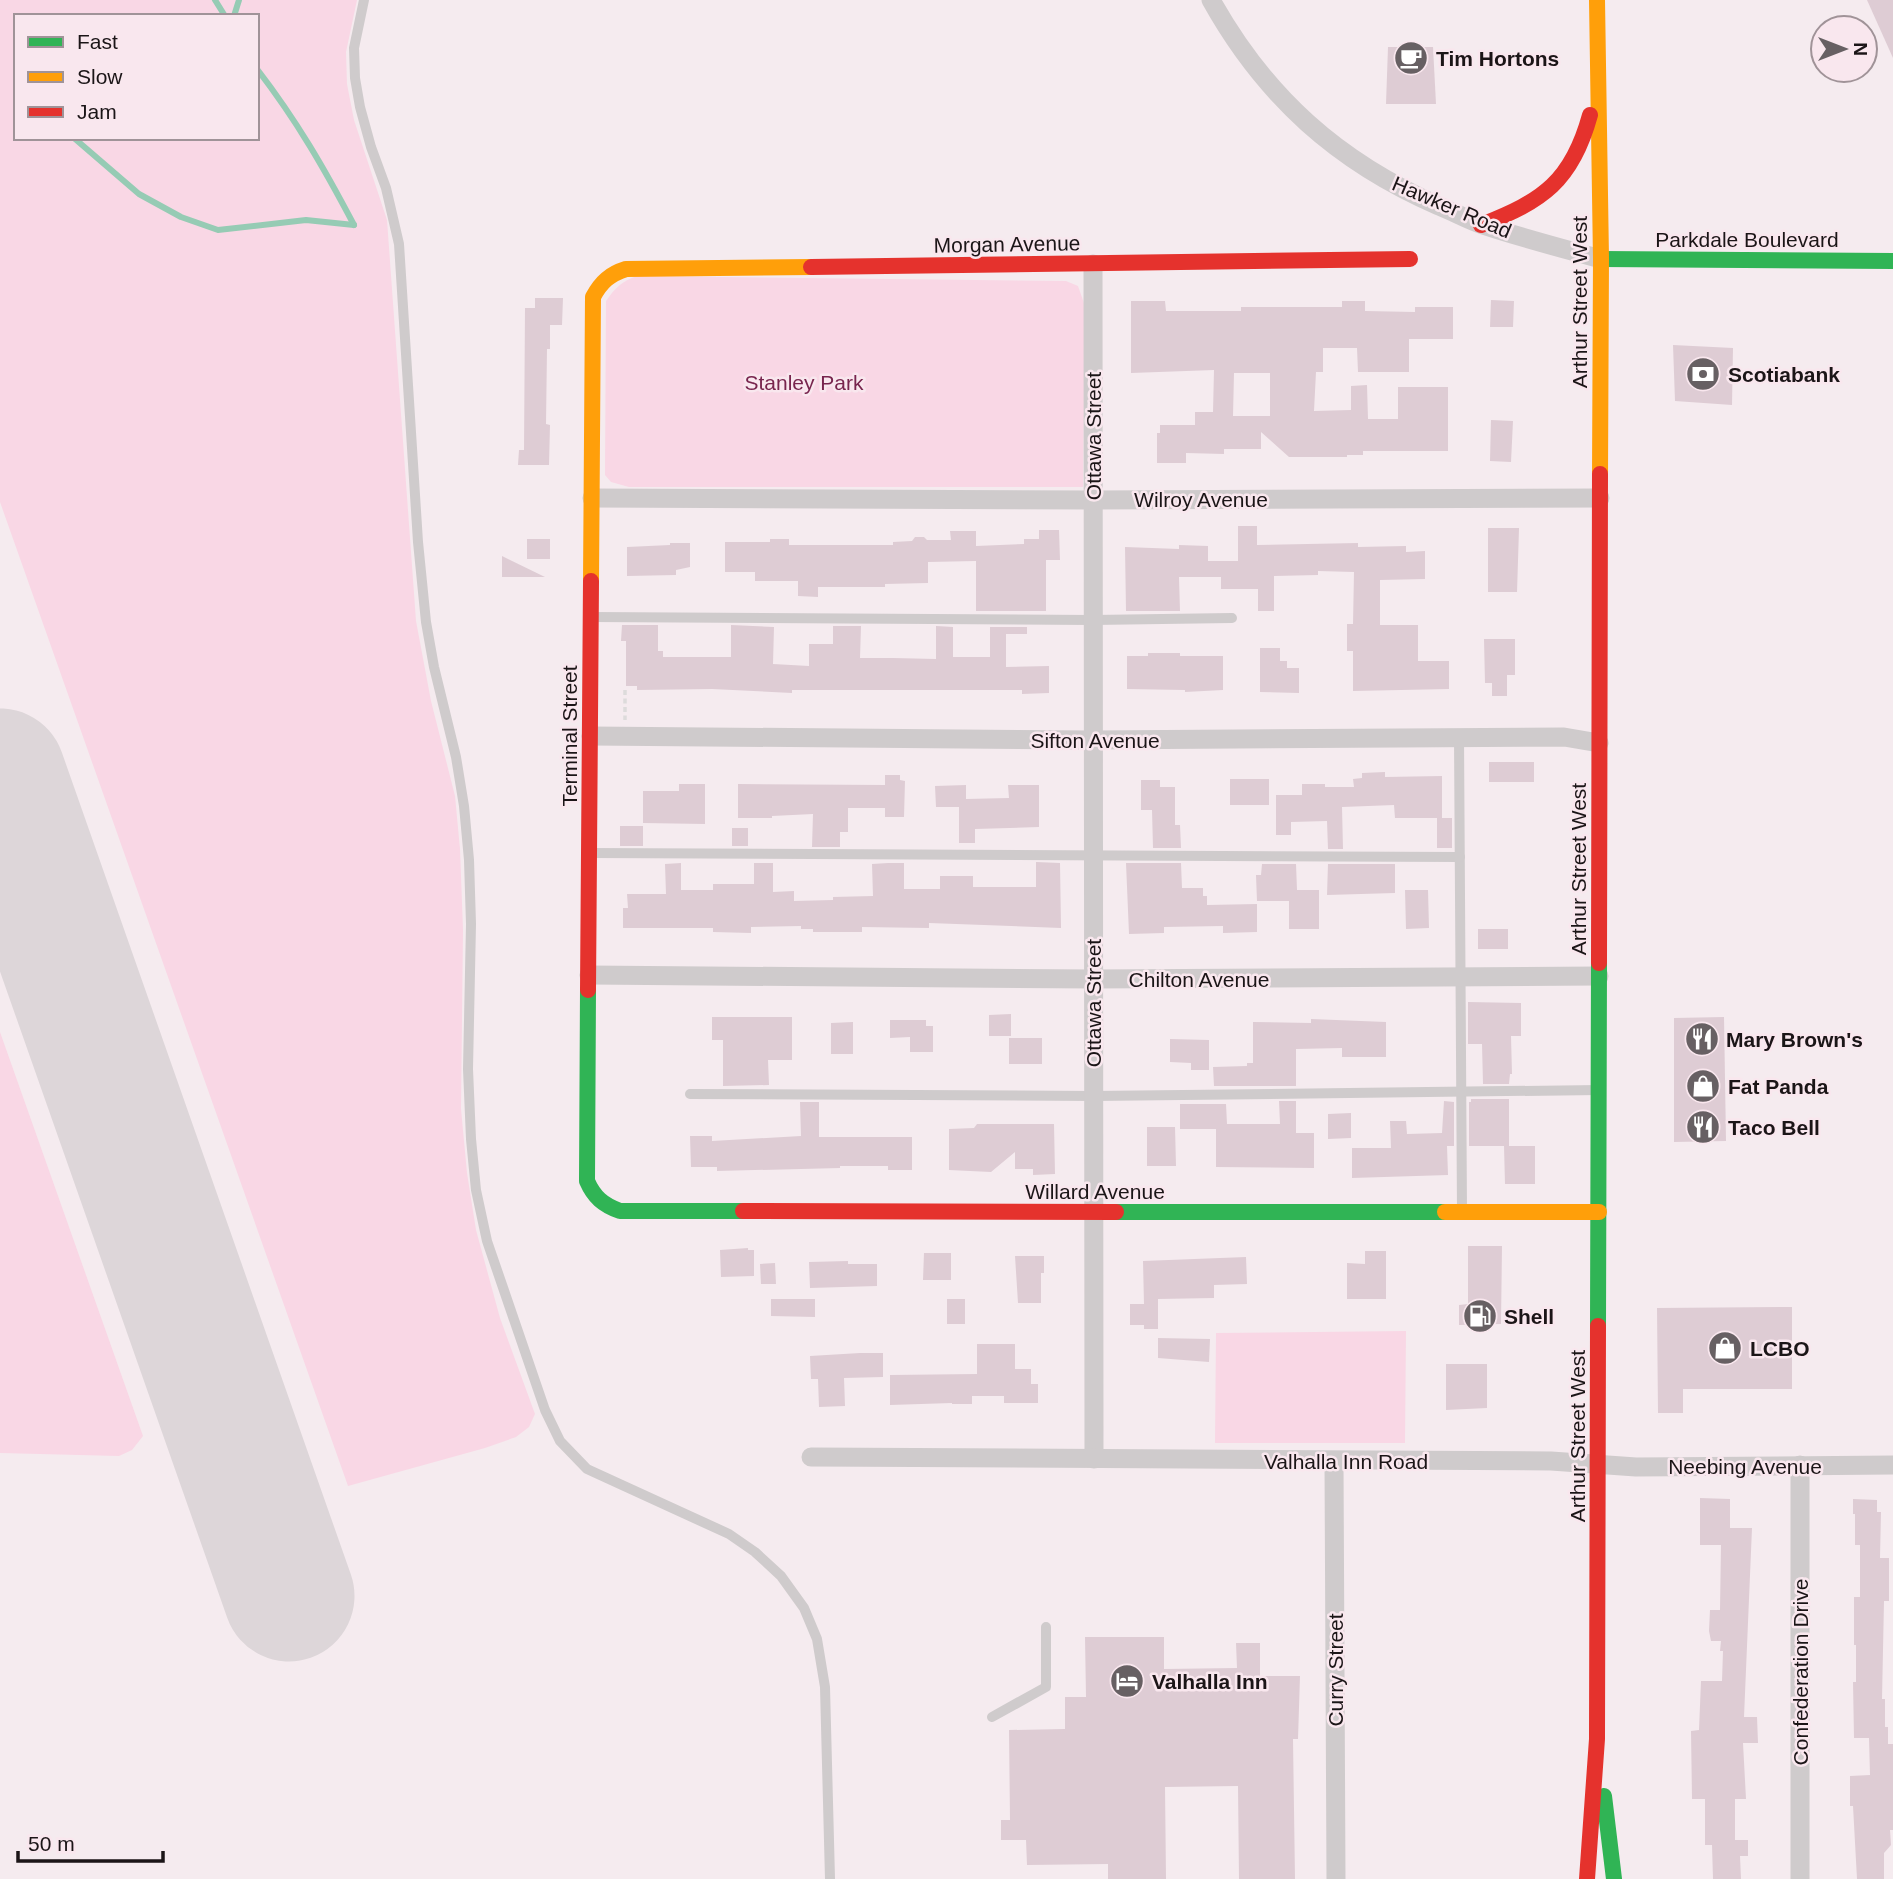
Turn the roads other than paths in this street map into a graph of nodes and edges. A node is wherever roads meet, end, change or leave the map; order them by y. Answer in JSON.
{"nodes":[{"id":1,"x":364,"y":0,"type":"edge"},
{"id":2,"x":1211,"y":0,"type":"edge"},
{"id":3,"x":1597,"y":0,"type":"edge"},
{"id":4,"x":1597,"y":86,"type":"junction"},
{"id":5,"x":1481,"y":225,"type":"junction"},
{"id":6,"x":1410,"y":260,"type":"dead end"},
{"id":7,"x":1601,"y":260,"type":"junction"},
{"id":8,"x":1893,"y":261,"type":"edge"},
{"id":9,"x":1093,"y":264,"type":"junction"},
{"id":10,"x":606,"y":277,"type":"joint"},
{"id":11,"x":592,"y":498,"type":"junction"},
{"id":12,"x":1600,"y":498,"type":"junction"},
{"id":13,"x":1093,"y":500,"type":"junction"},
{"id":14,"x":591,"y":617,"type":"junction"},
{"id":15,"x":1232,"y":618,"type":"dead end"},
{"id":16,"x":1093,"y":620,"type":"junction"},
{"id":17,"x":591,"y":736,"type":"junction"},
{"id":18,"x":1459,"y":737,"type":"junction"},
{"id":19,"x":1093,"y":740,"type":"junction"},
{"id":20,"x":1599,"y":743,"type":"junction"},
{"id":21,"x":590,"y":853,"type":"junction"},
{"id":22,"x":1093,"y":857,"type":"junction"},
{"id":23,"x":1460,"y":858,"type":"junction"},
{"id":24,"x":589,"y":975,"type":"junction"},
{"id":25,"x":1599,"y":976,"type":"junction"},
{"id":26,"x":1461,"y":977,"type":"junction"},
{"id":27,"x":1093,"y":979,"type":"junction"},
{"id":28,"x":1599,"y":1090,"type":"junction"},
{"id":29,"x":1461,"y":1091,"type":"junction"},
{"id":30,"x":690,"y":1094,"type":"dead end"},
{"id":31,"x":1094,"y":1096,"type":"junction"},
{"id":32,"x":594,"y":1196,"type":"joint"},
{"id":33,"x":1095,"y":1212,"type":"junction"},
{"id":34,"x":1599,"y":1212,"type":"junction"},
{"id":35,"x":1462,"y":1213,"type":"junction"},
{"id":36,"x":811,"y":1457,"type":"dead end"},
{"id":37,"x":1094,"y":1459,"type":"junction"},
{"id":38,"x":1334,"y":1462,"type":"junction"},
{"id":39,"x":1597,"y":1463,"type":"junction"},
{"id":40,"x":1800,"y":1465,"type":"junction"},
{"id":41,"x":1893,"y":1465,"type":"edge"},
{"id":42,"x":1046,"y":1627,"type":"dead end"},
{"id":43,"x":992,"y":1717,"type":"dead end"},
{"id":44,"x":1597,"y":1739,"type":"junction"},
{"id":45,"x":830,"y":1879,"type":"edge"},
{"id":46,"x":1336,"y":1879,"type":"edge"},
{"id":47,"x":1587,"y":1879,"type":"edge"},
{"id":48,"x":1614,"y":1879,"type":"edge"},
{"id":49,"x":1800,"y":1879,"type":"edge"}],
"edges":[{"from":1,"to":45,"type":"lane"},
{"from":2,"to":5,"type":"street","name":"Hawker Road"},
{"from":3,"to":4,"type":"street","name":"Arthur Street West"},
{"from":4,"to":5,"type":"street"},
{"from":4,"to":7,"type":"street","name":"Arthur Street West"},
{"from":5,"to":7,"type":"street","name":"Hawker Road"},
{"from":6,"to":9,"type":"street","name":"Morgan Avenue"},
{"from":7,"to":8,"type":"street","name":"Parkdale Boulevard"},
{"from":7,"to":12,"type":"street","name":"Arthur Street West"},
{"from":9,"to":10,"type":"street","name":"Morgan Avenue"},
{"from":9,"to":13,"type":"street","name":"Ottawa Street"},
{"from":10,"to":11,"type":"street","name":"Terminal Street"},
{"from":11,"to":13,"type":"street","name":"Wilroy Avenue"},
{"from":11,"to":14,"type":"street","name":"Terminal Street"},
{"from":12,"to":13,"type":"street","name":"Wilroy Avenue"},
{"from":12,"to":20,"type":"street","name":"Arthur Street West"},
{"from":13,"to":16,"type":"street","name":"Ottawa Street"},
{"from":14,"to":16,"type":"lane"},
{"from":14,"to":17,"type":"street","name":"Terminal Street"},
{"from":15,"to":16,"type":"lane"},
{"from":16,"to":19,"type":"street","name":"Ottawa Street"},
{"from":17,"to":19,"type":"street","name":"Sifton Avenue"},
{"from":17,"to":21,"type":"street","name":"Terminal Street"},
{"from":18,"to":19,"type":"street","name":"Sifton Avenue"},
{"from":18,"to":20,"type":"street","name":"Sifton Avenue"},
{"from":18,"to":23,"type":"lane"},
{"from":19,"to":22,"type":"street","name":"Ottawa Street"},
{"from":20,"to":25,"type":"street","name":"Arthur Street West"},
{"from":21,"to":22,"type":"lane"},
{"from":21,"to":24,"type":"street","name":"Terminal Street"},
{"from":22,"to":23,"type":"lane"},
{"from":22,"to":27,"type":"street","name":"Ottawa Street"},
{"from":23,"to":26,"type":"lane"},
{"from":24,"to":27,"type":"street","name":"Chilton Avenue"},
{"from":24,"to":32,"type":"street","name":"Terminal Street"},
{"from":25,"to":26,"type":"street","name":"Chilton Avenue"},
{"from":25,"to":28,"type":"street","name":"Arthur Street West"},
{"from":26,"to":27,"type":"street","name":"Chilton Avenue"},
{"from":26,"to":29,"type":"lane"},
{"from":27,"to":31,"type":"street","name":"Ottawa Street"},
{"from":28,"to":29,"type":"lane"},
{"from":28,"to":34,"type":"street","name":"Arthur Street West"},
{"from":29,"to":31,"type":"lane"},
{"from":29,"to":35,"type":"lane"},
{"from":30,"to":31,"type":"lane"},
{"from":31,"to":33,"type":"street","name":"Ottawa Street"},
{"from":32,"to":33,"type":"street","name":"Willard Avenue"},
{"from":33,"to":35,"type":"street","name":"Willard Avenue"},
{"from":33,"to":37,"type":"street","name":"Ottawa Street"},
{"from":34,"to":35,"type":"street","name":"Willard Avenue"},
{"from":34,"to":39,"type":"street","name":"Arthur Street West"},
{"from":36,"to":37,"type":"street"},
{"from":37,"to":38,"type":"street","name":"Valhalla Inn Road"},
{"from":38,"to":39,"type":"street","name":"Valhalla Inn Road"},
{"from":38,"to":46,"type":"street","name":"Curry Street"},
{"from":39,"to":40,"type":"street","name":"Neebing Avenue"},
{"from":39,"to":44,"type":"street","name":"Arthur Street West"},
{"from":40,"to":41,"type":"street","name":"Neebing Avenue"},
{"from":40,"to":49,"type":"street","name":"Confederation Drive"},
{"from":42,"to":43,"type":"lane"},
{"from":44,"to":47,"type":"street","name":"Arthur Street West"},
{"from":44,"to":48,"type":"street","name":"Arthur Street West"}]}
